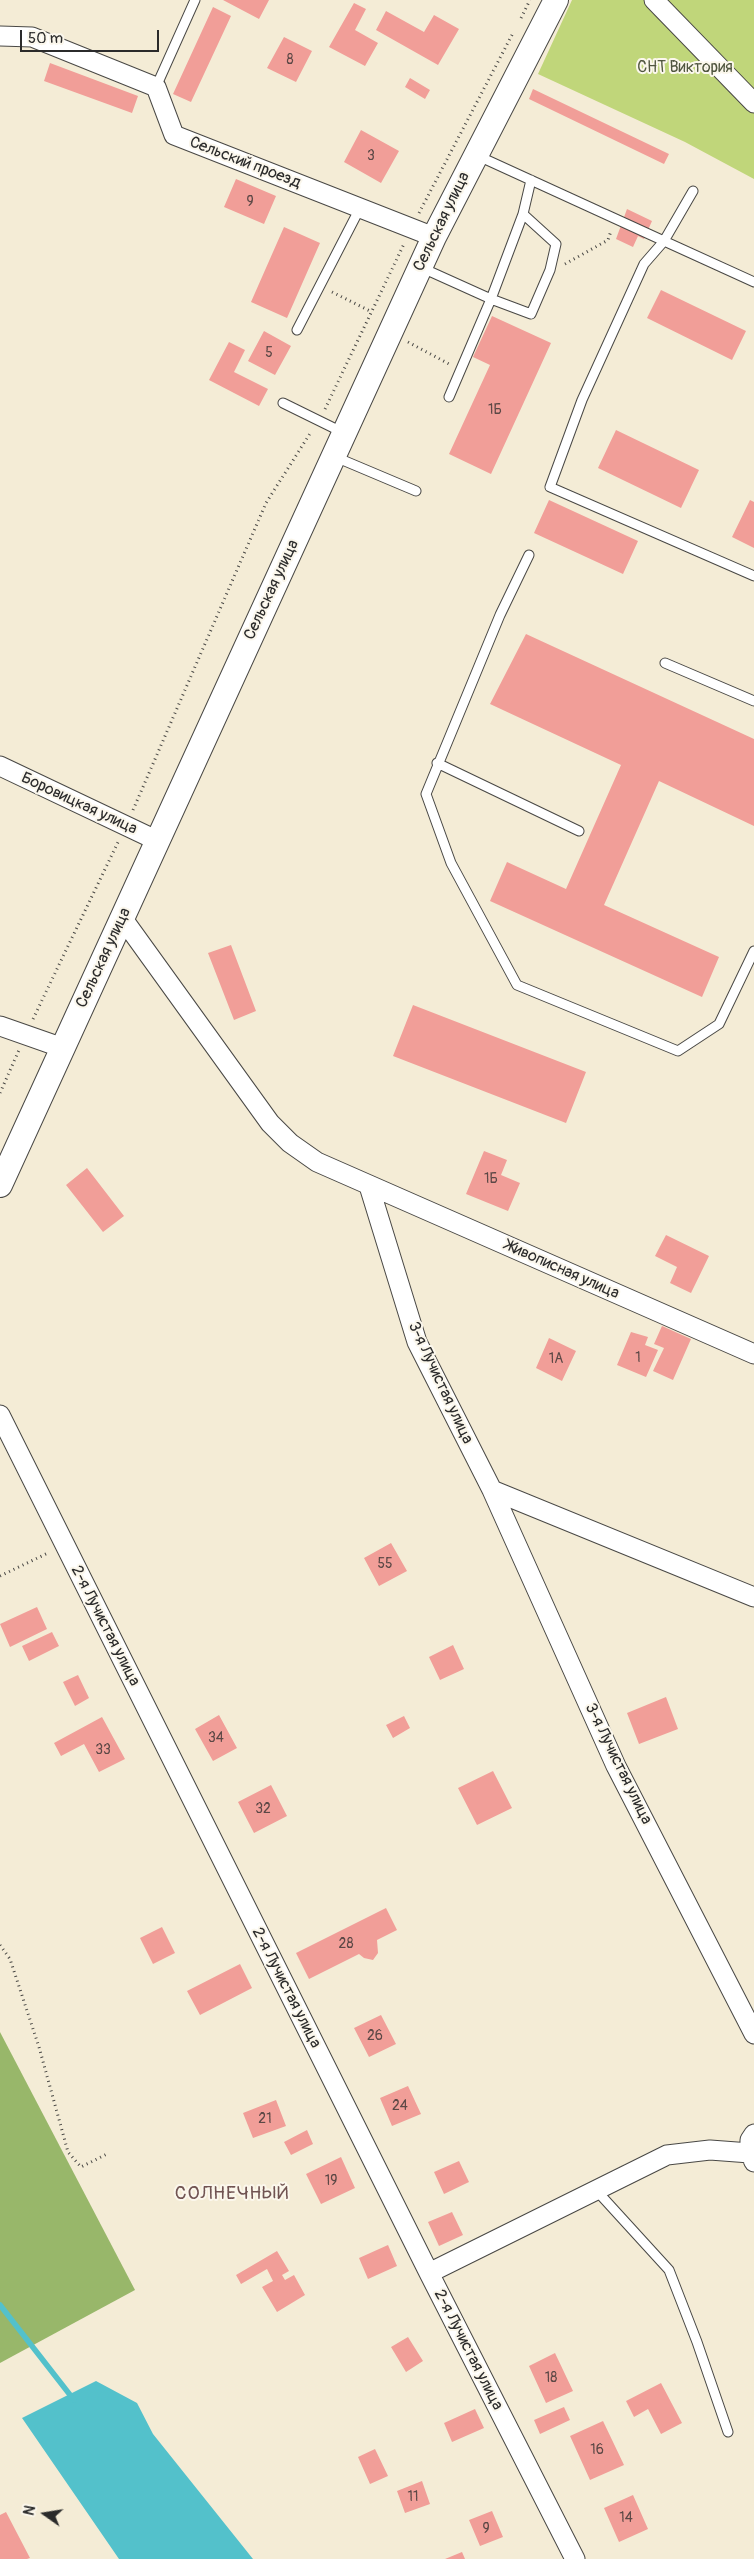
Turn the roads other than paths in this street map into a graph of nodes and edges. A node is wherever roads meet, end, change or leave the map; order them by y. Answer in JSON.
{"nodes":[{"id":1,"x":195,"y":0,"type":"edge"},
{"id":2,"x":556,"y":0,"type":"edge"},
{"id":3,"x":654,"y":0,"type":"edge"},
{"id":4,"x":0,"y":36,"type":"edge"},
{"id":5,"x":156,"y":86,"type":"junction"},
{"id":6,"x":754,"y":103,"type":"edge"},
{"id":7,"x":476,"y":155,"type":"junction"},
{"id":8,"x":530,"y":180,"type":"junction"},
{"id":9,"x":693,"y":191,"type":"dead end"},
{"id":10,"x":360,"y":208,"type":"junction"},
{"id":11,"x":523,"y":214,"type":"junction"},
{"id":12,"x":434,"y":237,"type":"junction"},
{"id":13,"x":664,"y":241,"type":"junction"},
{"id":14,"x":420,"y":267,"type":"junction"},
{"id":15,"x":754,"y":282,"type":"edge"},
{"id":16,"x":491,"y":299,"type":"junction"},
{"id":17,"x":297,"y":330,"type":"dead end"},
{"id":18,"x":449,"y":397,"type":"dead end"},
{"id":19,"x":283,"y":403,"type":"dead end"},
{"id":20,"x":344,"y":433,"type":"junction"},
{"id":21,"x":333,"y":456,"type":"junction"},
{"id":22,"x":416,"y":491,"type":"dead end"},
{"id":23,"x":528,"y":555,"type":"dead end"},
{"id":24,"x":754,"y":576,"type":"edge"},
{"id":25,"x":665,"y":664,"type":"dead end"},
{"id":26,"x":754,"y":701,"type":"edge"},
{"id":27,"x":437,"y":763,"type":"junction"},
{"id":28,"x":0,"y":766,"type":"edge"},
{"id":29,"x":579,"y":831,"type":"dead end"},
{"id":30,"x":158,"y":841,"type":"junction"},
{"id":31,"x":123,"y":919,"type":"junction"},
{"id":32,"x":754,"y":951,"type":"edge"},
{"id":33,"x":0,"y":1026,"type":"edge"},
{"id":34,"x":63,"y":1048,"type":"junction"},
{"id":35,"x":0,"y":1185,"type":"edge"},
{"id":36,"x":369,"y":1186,"type":"junction"},
{"id":37,"x":754,"y":1354,"type":"edge"},
{"id":38,"x":0,"y":1415,"type":"edge"},
{"id":39,"x":492,"y":1490,"type":"junction"},
{"id":40,"x":754,"y":1597,"type":"edge"},
{"id":41,"x":754,"y":2034,"type":"edge"},
{"id":42,"x":753,"y":2150,"type":"edge"},
{"id":43,"x":596,"y":2190,"type":"junction"},
{"id":44,"x":429,"y":2273,"type":"junction"},
{"id":45,"x":728,"y":2432,"type":"dead end"},
{"id":46,"x":575,"y":2559,"type":"edge"}],
"edges":[{"from":1,"to":5,"type":"lane"},
{"from":2,"to":7,"type":"street","name":"Сельская улица"},
{"from":3,"to":6,"type":"street"},
{"from":4,"to":5,"type":"street"},
{"from":5,"to":10,"type":"street","name":"Сельский проезд"},
{"from":7,"to":8,"type":"lane"},
{"from":7,"to":12,"type":"street","name":"Сельская улица"},
{"from":8,"to":11,"type":"lane"},
{"from":8,"to":13,"type":"lane"},
{"from":9,"to":13,"type":"lane"},
{"from":10,"to":12,"type":"street","name":"Сельский проезд"},
{"from":10,"to":17,"type":"lane"},
{"from":11,"to":16,"type":"lane"},
{"from":11,"to":16,"type":"lane"},
{"from":12,"to":14,"type":"street","name":"Сельская улица"},
{"from":13,"to":15,"type":"lane"},
{"from":13,"to":24,"type":"lane"},
{"from":14,"to":16,"type":"lane"},
{"from":14,"to":20,"type":"street","name":"Сельская улица"},
{"from":16,"to":18,"type":"lane"},
{"from":19,"to":20,"type":"lane"},
{"from":20,"to":21,"type":"street","name":"Сельская улица"},
{"from":21,"to":22,"type":"lane"},
{"from":21,"to":30,"type":"street","name":"Сельская улица"},
{"from":23,"to":27,"type":"lane"},
{"from":25,"to":26,"type":"lane"},
{"from":27,"to":29,"type":"lane"},
{"from":27,"to":32,"type":"lane"},
{"from":28,"to":30,"type":"street","name":"Боровицкая улица"},
{"from":30,"to":31,"type":"street","name":"Сельская улица"},
{"from":31,"to":34,"type":"street","name":"Сельская улица"},
{"from":31,"to":36,"type":"street","name":"Живописная улица"},
{"from":33,"to":34,"type":"street"},
{"from":34,"to":35,"type":"street","name":"Сельская улица"},
{"from":36,"to":37,"type":"street","name":"Живописная улица"},
{"from":36,"to":39,"type":"street","name":"3-я Лучистая улица"},
{"from":38,"to":44,"type":"street","name":"2-я Лучистая улица"},
{"from":39,"to":40,"type":"street"},
{"from":39,"to":41,"type":"street","name":"3-я Лучистая улица"},
{"from":42,"to":43,"type":"street"},
{"from":43,"to":44,"type":"street"},
{"from":43,"to":45,"type":"lane"},
{"from":44,"to":46,"type":"street","name":"2-я Лучистая улица"}]}
